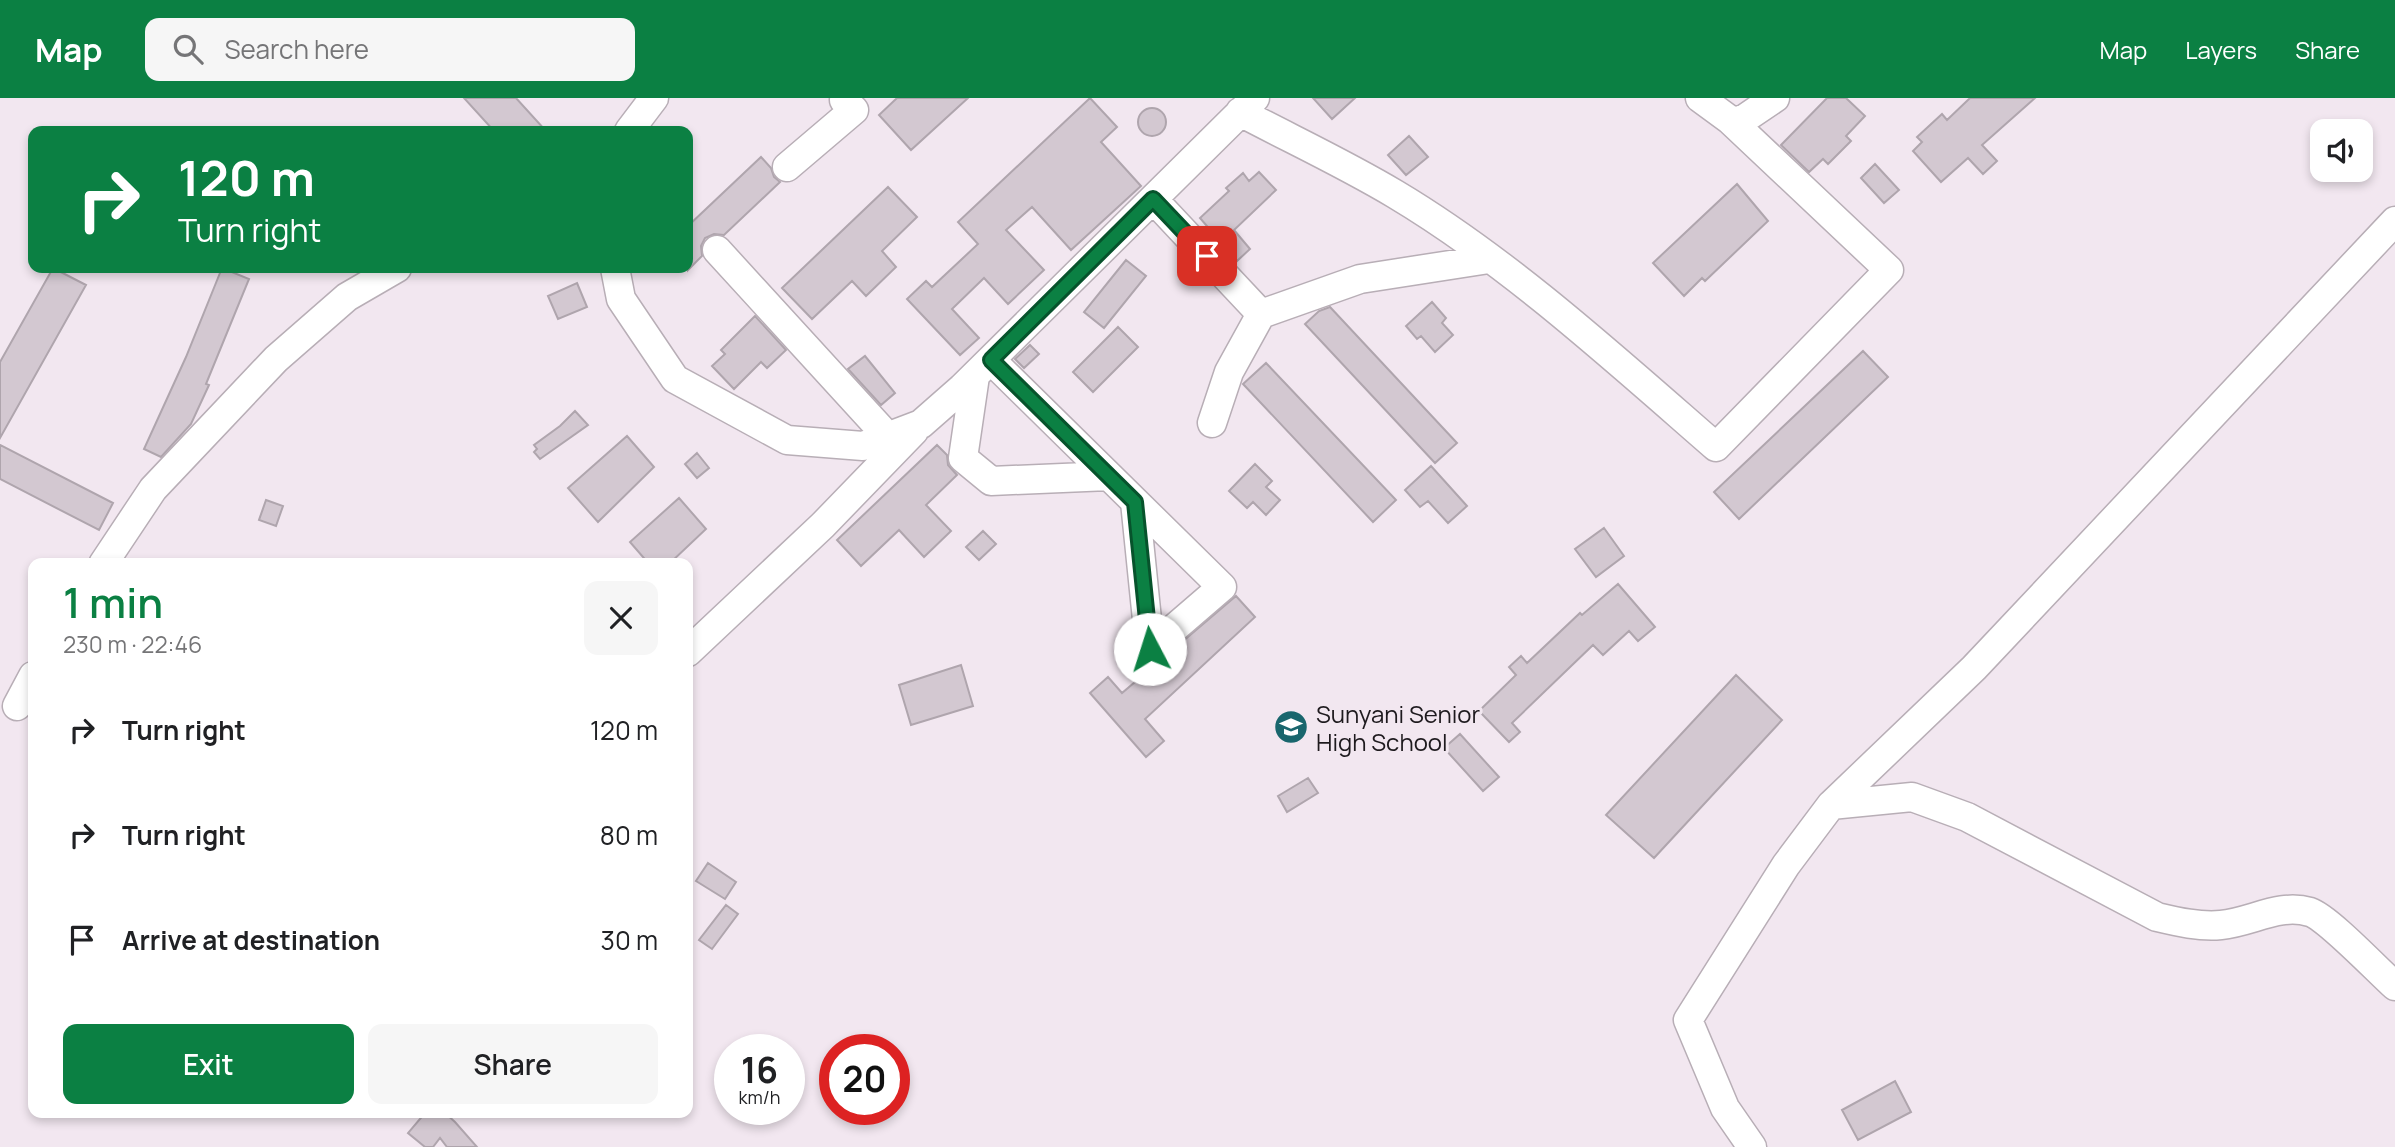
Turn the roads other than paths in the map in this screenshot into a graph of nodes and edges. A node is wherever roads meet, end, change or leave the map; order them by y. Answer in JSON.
{"nodes":[{"id":1,"x":654,"y":98,"type":"edge"},
{"id":2,"x":1700,"y":98,"type":"edge"},
{"id":3,"x":1775,"y":98,"type":"edge"},
{"id":4,"x":844,"y":99,"type":"edge"},
{"id":5,"x":1247,"y":105,"type":"edge"},
{"id":6,"x":1730,"y":120,"type":"junction"},
{"id":7,"x":633,"y":126,"type":"edge"},
{"id":8,"x":786,"y":167,"type":"dead end"},
{"id":9,"x":1153,"y":199,"type":"junction"},
{"id":10,"x":2395,"y":221,"type":"edge"},
{"id":11,"x":717,"y":250,"type":"dead end"},
{"id":12,"x":1489,"y":258,"type":"junction"},
{"id":13,"x":388,"y":273,"type":"edge"},
{"id":14,"x":616,"y":273,"type":"edge"},
{"id":15,"x":1261,"y":314,"type":"junction"},
{"id":16,"x":983,"y":368,"type":"junction"},
{"id":17,"x":1212,"y":423,"type":"dead end"},
{"id":18,"x":921,"y":424,"type":"junction"},
{"id":19,"x":888,"y":437,"type":"junction"},
{"id":20,"x":1109,"y":476,"type":"junction"},
{"id":21,"x":1135,"y":502,"type":"junction"},
{"id":22,"x":107,"y":558,"type":"edge"},
{"id":23,"x":693,"y":647,"type":"edge"},
{"id":24,"x":28,"y":685,"type":"edge"},
{"id":25,"x":17,"y":706,"type":"dead end"},
{"id":26,"x":1831,"y":805,"type":"junction"},
{"id":27,"x":2395,"y":986,"type":"edge"},
{"id":28,"x":1752,"y":1147,"type":"edge"}],
"edges":[{"from":1,"to":7,"type":"street"},
{"from":2,"to":6,"type":"street"},
{"from":3,"to":6,"type":"street"},
{"from":4,"to":8,"type":"street"},
{"from":5,"to":9,"type":"street"},
{"from":5,"to":12,"type":"street"},
{"from":6,"to":12,"type":"street"},
{"from":9,"to":15,"type":"street"},
{"from":9,"to":16,"type":"street"},
{"from":10,"to":26,"type":"street"},
{"from":11,"to":19,"type":"street"},
{"from":12,"to":15,"type":"street"},
{"from":13,"to":22,"type":"street"},
{"from":14,"to":19,"type":"street"},
{"from":15,"to":17,"type":"street"},
{"from":16,"to":18,"type":"street"},
{"from":16,"to":20,"type":"street"},
{"from":16,"to":20,"type":"street"},
{"from":18,"to":19,"type":"street"},
{"from":18,"to":23,"type":"street"},
{"from":20,"to":21,"type":"street"},
{"from":21,"to":21,"type":"street"},
{"from":24,"to":25,"type":"street"},
{"from":26,"to":27,"type":"street"},
{"from":26,"to":28,"type":"street"}]}
